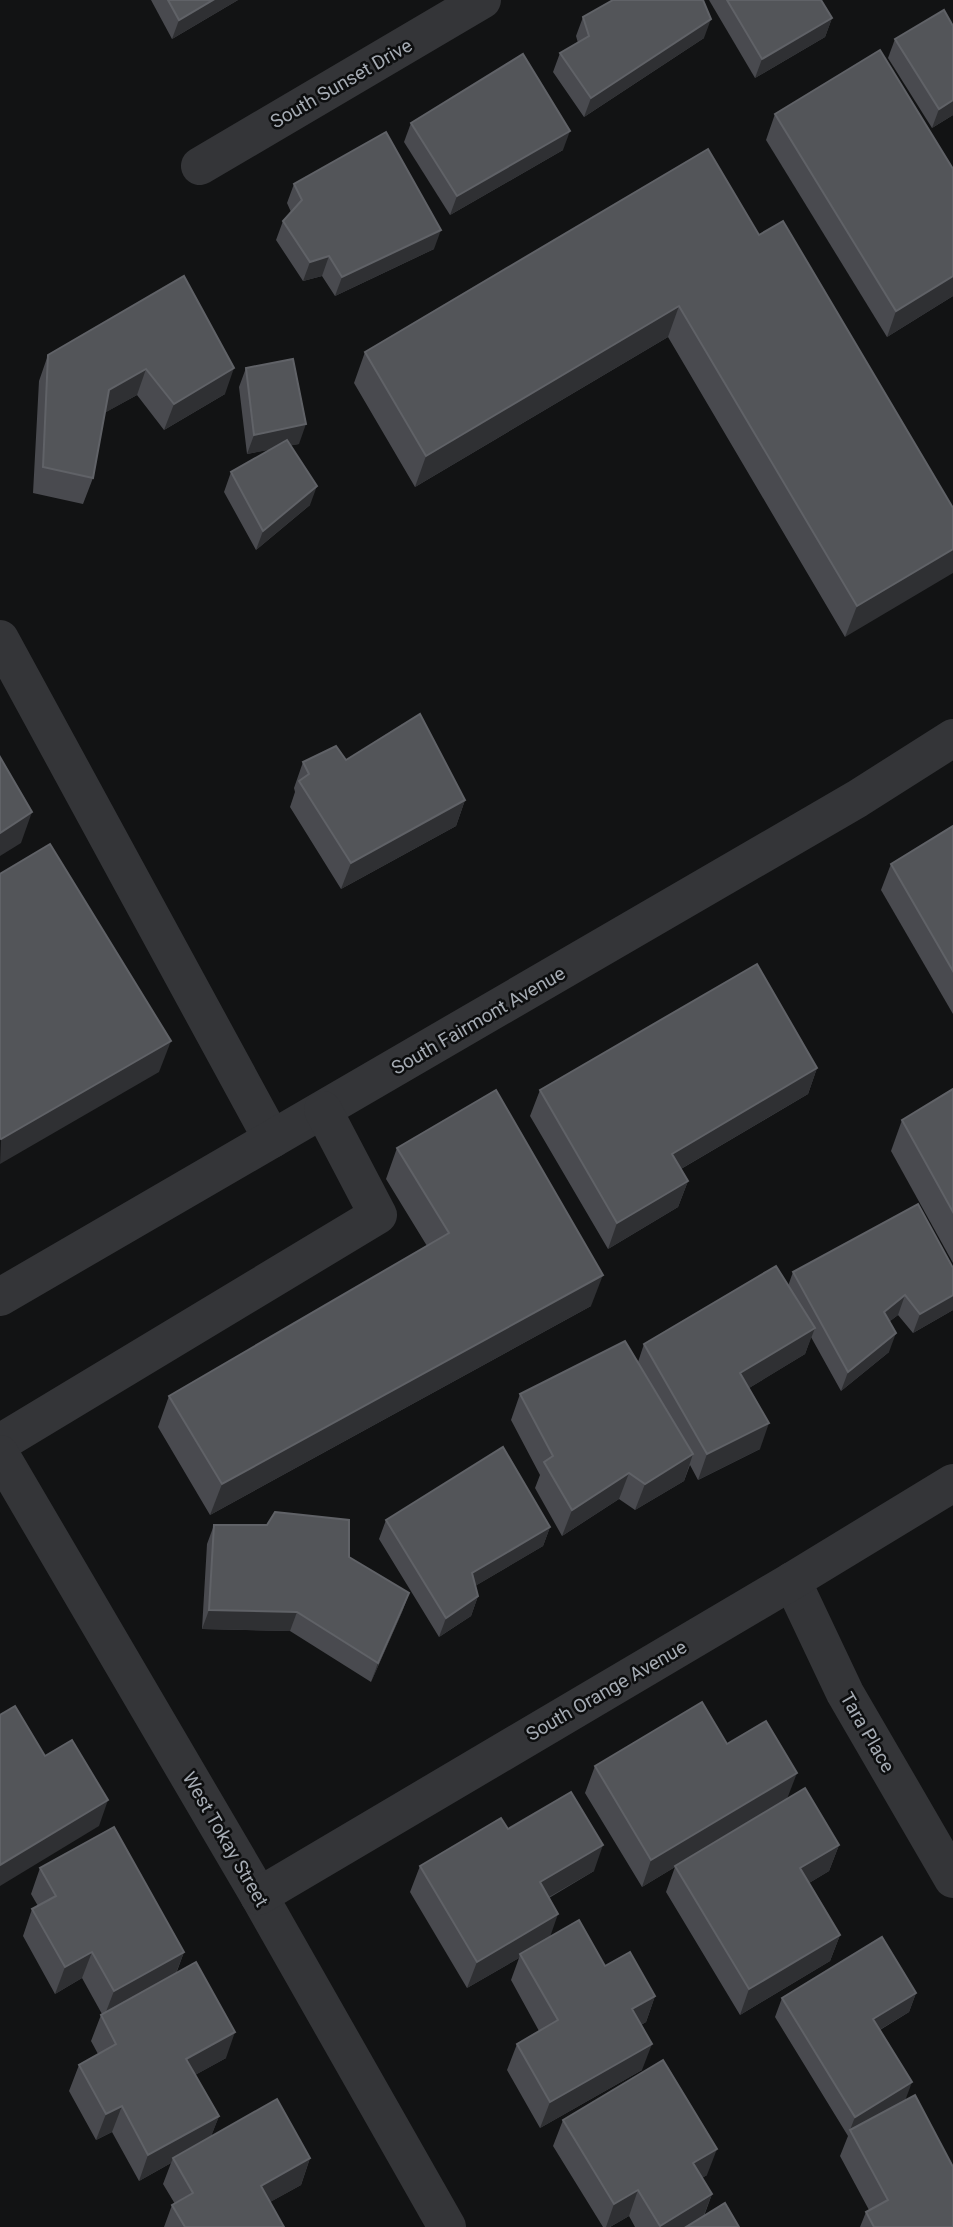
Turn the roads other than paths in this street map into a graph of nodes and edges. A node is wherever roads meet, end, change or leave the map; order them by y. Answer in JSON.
{"nodes":[{"id":1,"x":482,"y":0,"type":"edge"},
{"id":2,"x":200,"y":166,"type":"dead end"},
{"id":3,"x":0,"y":639,"type":"edge"},
{"id":4,"x":953,"y":738,"type":"edge"},
{"id":5,"x":323,"y":1110,"type":"junction"},
{"id":6,"x":272,"y":1139,"type":"junction"},
{"id":7,"x":0,"y":1297,"type":"edge"},
{"id":8,"x":0,"y":1443,"type":"edge"},
{"id":9,"x":0,"y":1454,"type":"edge"},
{"id":10,"x":953,"y":1483,"type":"edge"},
{"id":11,"x":792,"y":1581,"type":"junction"},
{"id":12,"x":953,"y":1879,"type":"edge"},
{"id":13,"x":259,"y":1896,"type":"junction"},
{"id":14,"x":447,"y":2227,"type":"edge"}],
"edges":[{"from":1,"to":2,"type":"street","name":"South Sunset Drive"},
{"from":3,"to":6,"type":"street"},
{"from":4,"to":5,"type":"street","name":"South Fairmont Avenue"},
{"from":5,"to":6,"type":"street","name":"South Fairmont Avenue"},
{"from":5,"to":8,"type":"street"},
{"from":6,"to":7,"type":"street","name":"South Fairmont Avenue"},
{"from":9,"to":13,"type":"street","name":"West Tokay Street"},
{"from":10,"to":11,"type":"street","name":"South Orange Avenue"},
{"from":11,"to":12,"type":"street","name":"Tara Place"},
{"from":11,"to":13,"type":"street","name":"South Orange Avenue"},
{"from":13,"to":14,"type":"street","name":"West Tokay Street"}]}
